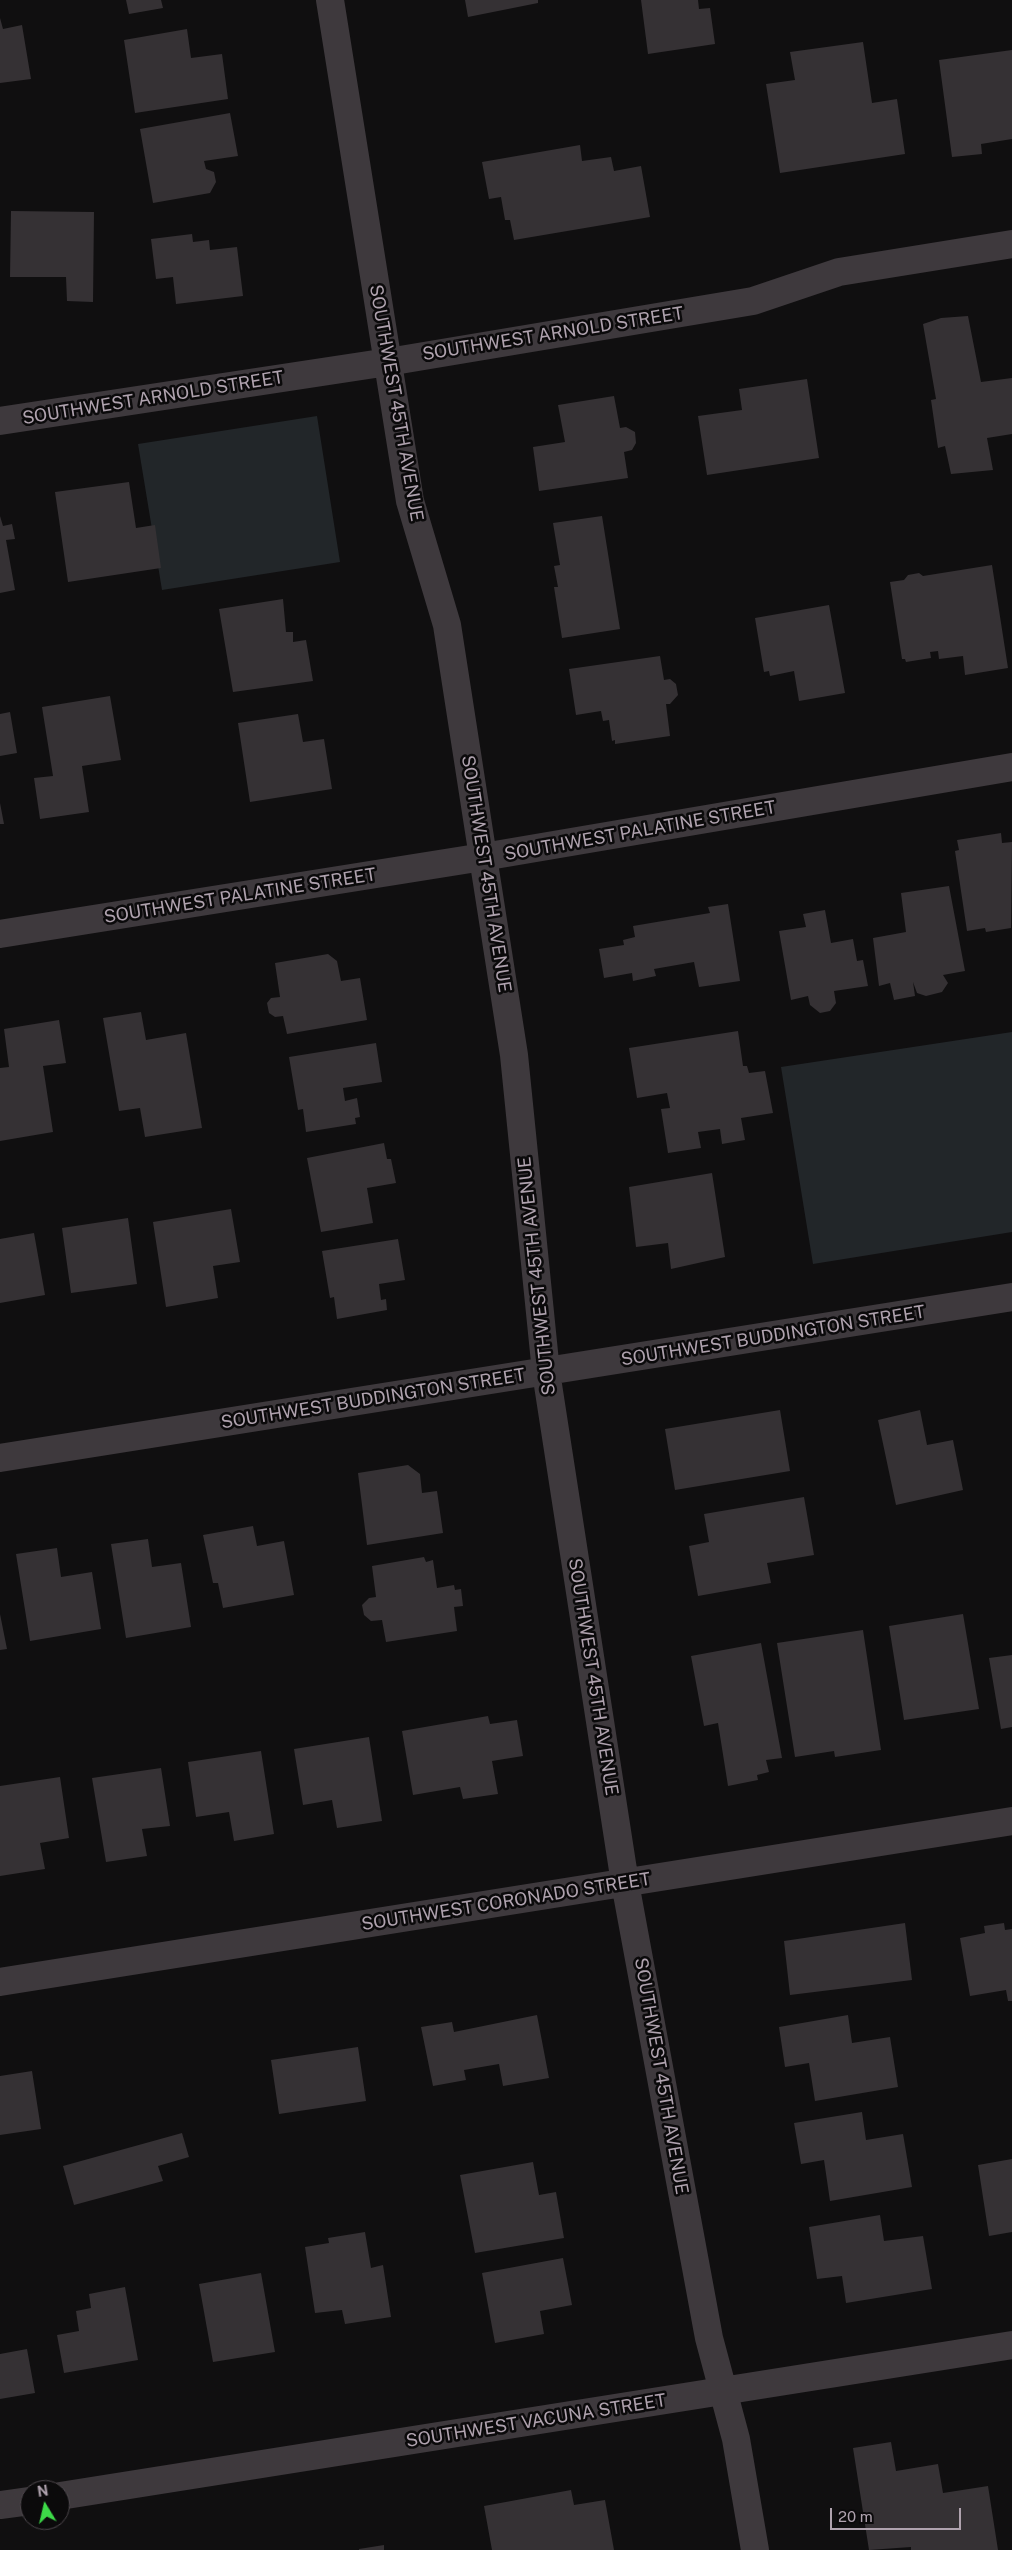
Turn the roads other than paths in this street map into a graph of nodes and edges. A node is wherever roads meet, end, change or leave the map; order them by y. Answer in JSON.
{"nodes":[{"id":1,"x":330,"y":0,"type":"edge"},
{"id":2,"x":1012,"y":244,"type":"edge"},
{"id":3,"x":388,"y":362,"type":"junction"},
{"id":4,"x":0,"y":421,"type":"edge"},
{"id":5,"x":1012,"y":767,"type":"edge"},
{"id":6,"x":484,"y":857,"type":"junction"},
{"id":7,"x":0,"y":934,"type":"edge"},
{"id":8,"x":1012,"y":1297,"type":"edge"},
{"id":9,"x":546,"y":1372,"type":"junction"},
{"id":10,"x":0,"y":1458,"type":"edge"},
{"id":11,"x":1012,"y":1821,"type":"edge"},
{"id":12,"x":625,"y":1883,"type":"junction"},
{"id":13,"x":0,"y":1982,"type":"edge"},
{"id":14,"x":1012,"y":2345,"type":"edge"},
{"id":15,"x":723,"y":2391,"type":"junction"},
{"id":16,"x":70,"y":2494,"type":"edge"},
{"id":17,"x":20,"y":2502,"type":"edge"},
{"id":18,"x":0,"y":2505,"type":"edge"},
{"id":19,"x":755,"y":2550,"type":"edge"}],
"edges":[{"from":1,"to":3,"type":"street","name":"SOUTHWEST 45TH AVENUE"},
{"from":2,"to":3,"type":"street","name":"SOUTHWEST ARNOLD STREET"},
{"from":3,"to":4,"type":"street","name":"SOUTHWEST ARNOLD STREET"},
{"from":3,"to":6,"type":"street","name":"SOUTHWEST 45TH AVENUE"},
{"from":5,"to":6,"type":"street","name":"SOUTHWEST PALATINE STREET"},
{"from":6,"to":7,"type":"street","name":"SOUTHWEST PALATINE STREET"},
{"from":6,"to":9,"type":"street","name":"SOUTHWEST 45TH AVENUE"},
{"from":8,"to":9,"type":"street","name":"SOUTHWEST BUDDINGTON STREET"},
{"from":9,"to":10,"type":"street","name":"SOUTHWEST BUDDINGTON STREET"},
{"from":9,"to":12,"type":"street","name":"SOUTHWEST 45TH AVENUE"},
{"from":11,"to":12,"type":"street","name":"SOUTHWEST CORONADO STREET"},
{"from":12,"to":13,"type":"street","name":"SOUTHWEST CORONADO STREET"},
{"from":12,"to":15,"type":"street","name":"SOUTHWEST 45TH AVENUE"},
{"from":14,"to":15,"type":"street","name":"SOUTHWEST VACUNA STREET"},
{"from":15,"to":16,"type":"street","name":"SOUTHWEST VACUNA STREET"},
{"from":15,"to":19,"type":"street","name":"SOUTHWEST 45TH AVENUE"},
{"from":17,"to":18,"type":"street"}]}
